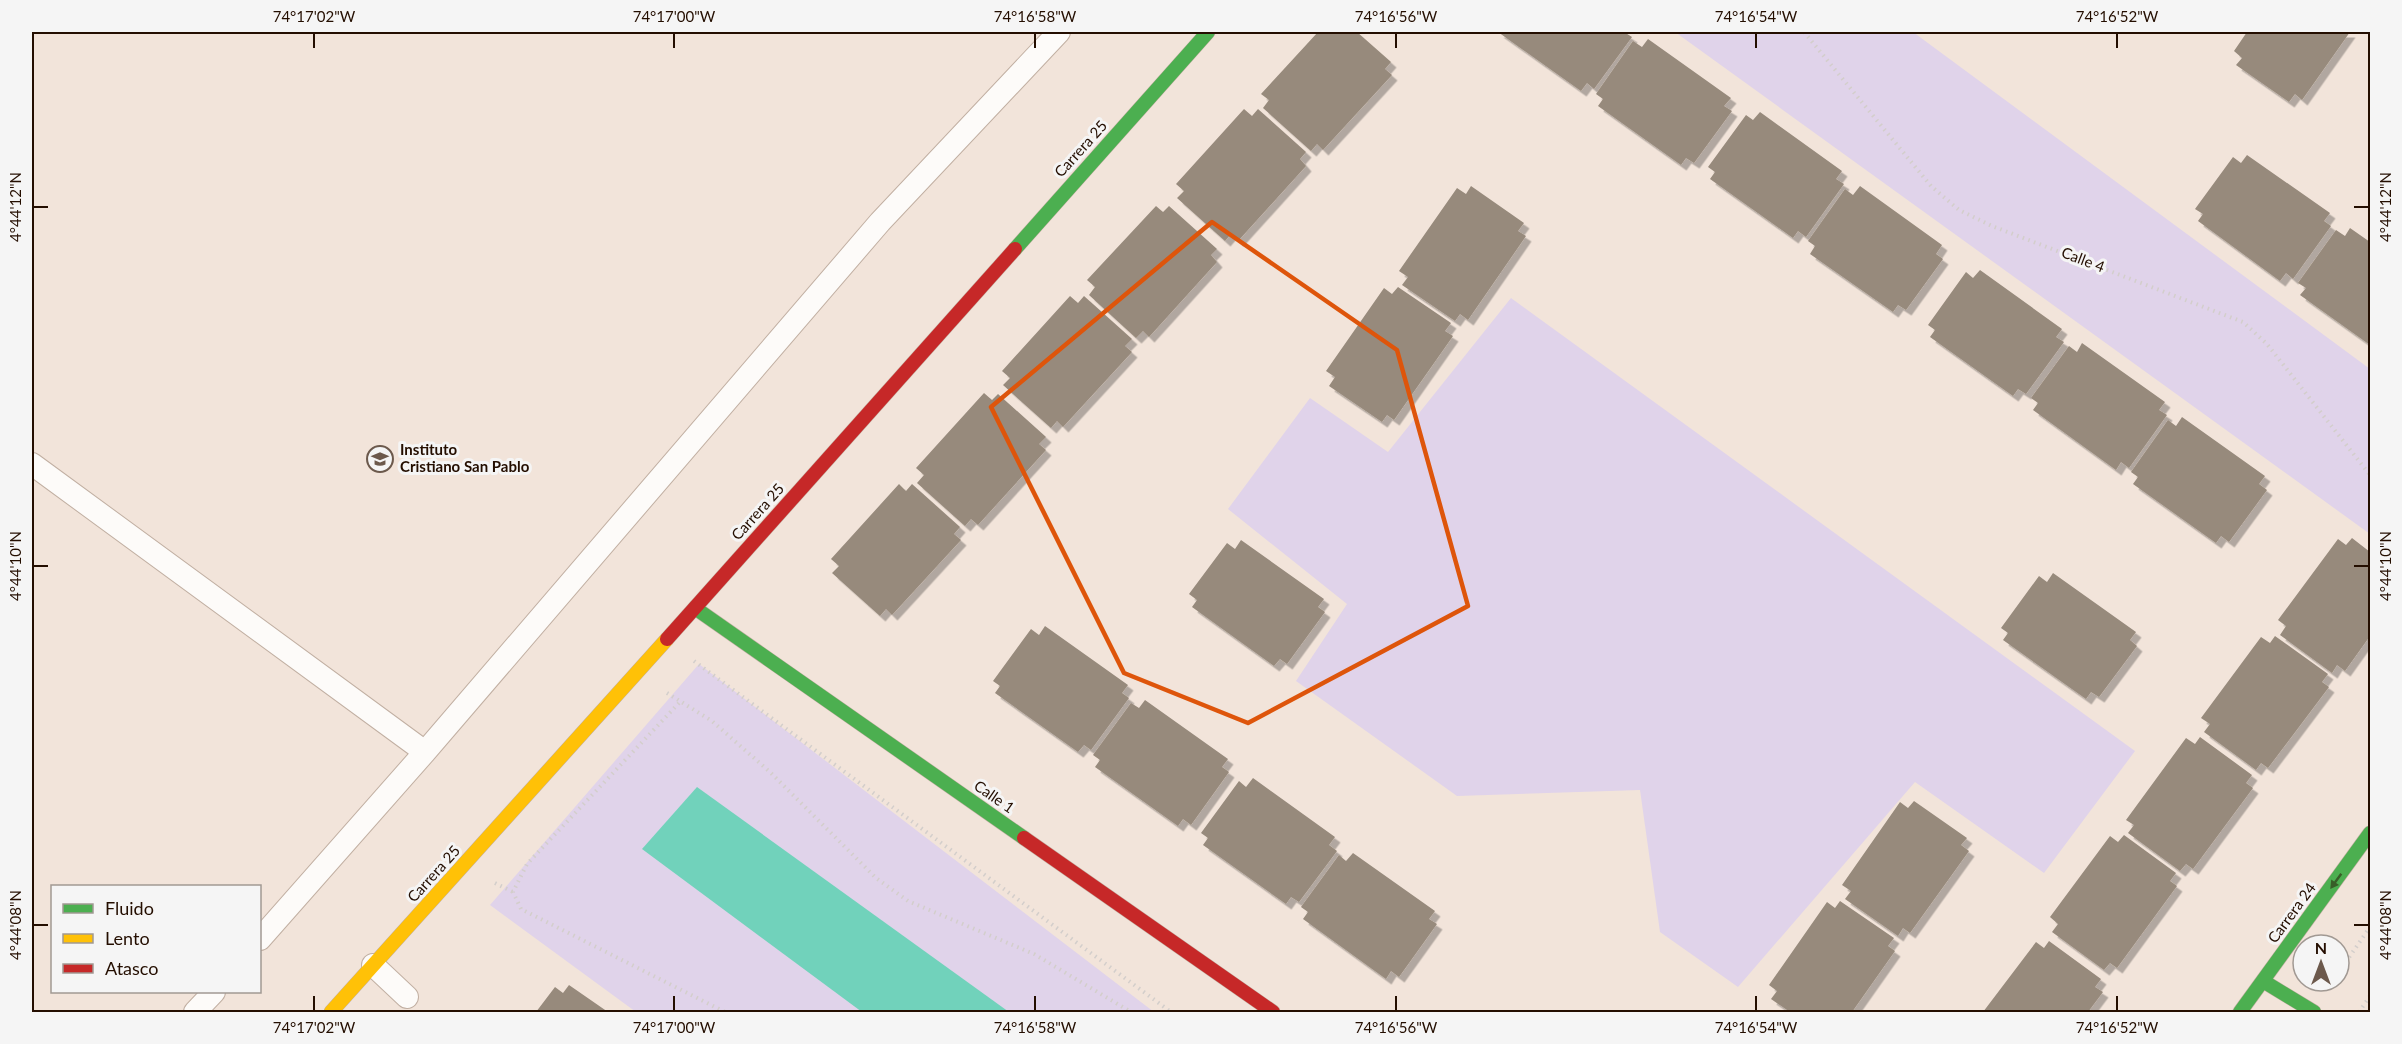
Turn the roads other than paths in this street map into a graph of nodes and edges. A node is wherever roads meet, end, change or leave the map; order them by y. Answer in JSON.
{"nodes":[{"id":1,"x":1059,"y":32,"type":"edge"},
{"id":2,"x":1208,"y":32,"type":"edge"},
{"id":3,"x":32,"y":464,"type":"edge"},
{"id":4,"x":695,"y":608,"type":"junction"},
{"id":5,"x":425,"y":752,"type":"junction"},
{"id":6,"x":2370,"y":833,"type":"edge"},
{"id":7,"x":261,"y":938,"type":"edge"},
{"id":8,"x":374,"y":965,"type":"junction"},
{"id":9,"x":2263,"y":981,"type":"junction"},
{"id":10,"x":213,"y":993,"type":"edge"},
{"id":11,"x":407,"y":998,"type":"dead end"},
{"id":12,"x":195,"y":1012,"type":"edge"},
{"id":13,"x":331,"y":1012,"type":"edge"},
{"id":14,"x":1273,"y":1012,"type":"edge"},
{"id":15,"x":2240,"y":1012,"type":"edge"},
{"id":16,"x":2314,"y":1012,"type":"edge"}],
"edges":[{"from":1,"to":5,"type":"lane"},
{"from":2,"to":4,"type":"street","name":"Carrera 25"},
{"from":3,"to":5,"type":"lane"},
{"from":4,"to":8,"type":"street","name":"Carrera 25"},
{"from":4,"to":14,"type":"street","name":"Calle 1"},
{"from":5,"to":7,"type":"lane"},
{"from":6,"to":9,"type":"street","name":"Carrera 24","one_way":true},
{"from":8,"to":11,"type":"lane"},
{"from":8,"to":13,"type":"street","name":"Carrera 25"},
{"from":9,"to":15,"type":"street","name":"Carrera 24"},
{"from":9,"to":16,"type":"street"},
{"from":10,"to":12,"type":"lane"}]}
